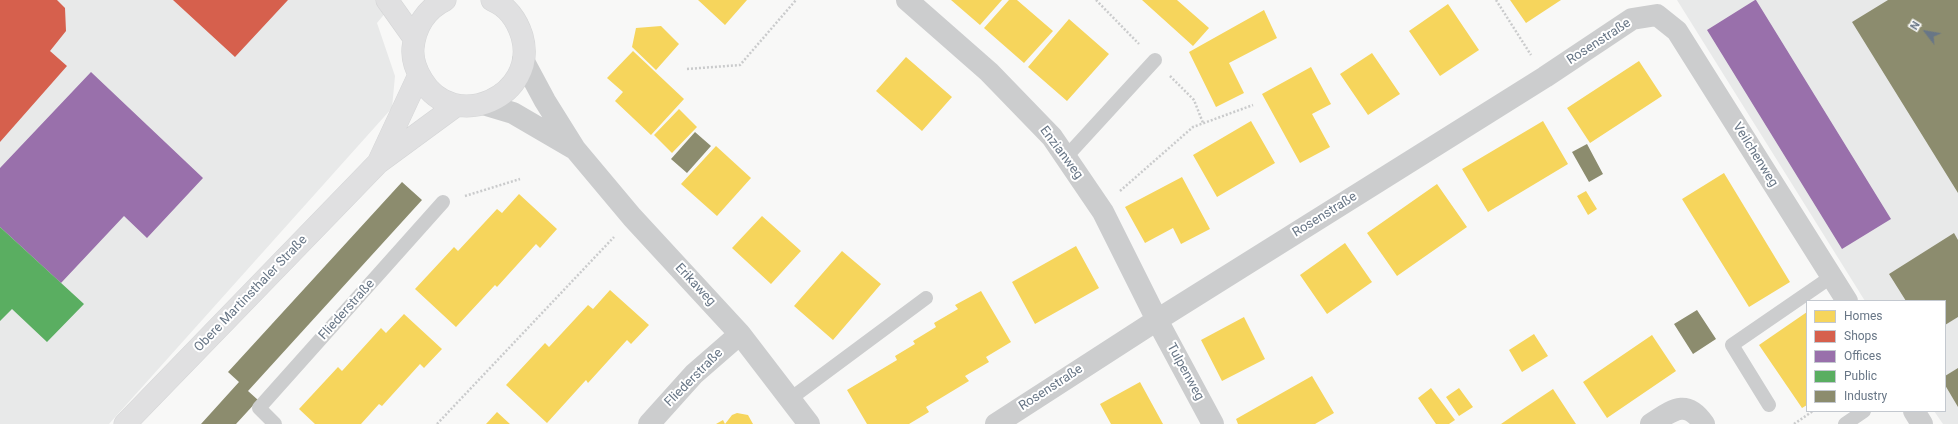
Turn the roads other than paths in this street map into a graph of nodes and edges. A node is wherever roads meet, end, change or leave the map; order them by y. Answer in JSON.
{"nodes":[{"id":1,"x":386,"y":0,"type":"edge"},
{"id":2,"x":445,"y":0,"type":"edge"},
{"id":3,"x":492,"y":0,"type":"edge"},
{"id":4,"x":907,"y":0,"type":"edge"},
{"id":5,"x":1657,"y":15,"type":"joint"},
{"id":6,"x":414,"y":38,"type":"junction"},
{"id":7,"x":524,"y":60,"type":"junction"},
{"id":8,"x":1155,"y":60,"type":"dead end"},
{"id":9,"x":419,"y":75,"type":"junction"},
{"id":10,"x":484,"y":104,"type":"junction"},
{"id":11,"x":457,"y":105,"type":"junction"},
{"id":12,"x":575,"y":149,"type":"junction"},
{"id":13,"x":1066,"y":157,"type":"junction"},
{"id":14,"x":378,"y":163,"type":"junction"},
{"id":15,"x":443,"y":202,"type":"road end"},
{"id":16,"x":1831,"y":277,"type":"junction"},
{"id":17,"x":926,"y":298,"type":"dead end"},
{"id":18,"x":1845,"y":300,"type":"edge"},
{"id":19,"x":1157,"y":320,"type":"junction"},
{"id":20,"x":740,"y":334,"type":"junction"},
{"id":21,"x":790,"y":399,"type":"junction"},
{"id":22,"x":1769,"y":405,"type":"dead end"},
{"id":23,"x":1863,"y":412,"type":"edge"},
{"id":24,"x":1915,"y":412,"type":"edge"},
{"id":25,"x":268,"y":422,"type":"edge"},
{"id":26,"x":125,"y":424,"type":"edge"},
{"id":27,"x":649,"y":424,"type":"edge"},
{"id":28,"x":809,"y":424,"type":"edge"},
{"id":29,"x":996,"y":424,"type":"edge"},
{"id":30,"x":1214,"y":424,"type":"edge"},
{"id":31,"x":1651,"y":424,"type":"edge"},
{"id":32,"x":1704,"y":424,"type":"edge"},
{"id":33,"x":1845,"y":424,"type":"edge"},
{"id":34,"x":1922,"y":424,"type":"edge"}],
"edges":[{"from":1,"to":6,"type":"street"},
{"from":2,"to":6,"type":"street"},
{"from":3,"to":7,"type":"street"},
{"from":4,"to":13,"type":"street","name":"Enzianweg"},
{"from":5,"to":16,"type":"street","name":"Veilchenweg"},
{"from":5,"to":19,"type":"street","name":"Rosenstraße"},
{"from":6,"to":9,"type":"street"},
{"from":7,"to":10,"type":"street"},
{"from":7,"to":12,"type":"street","name":"Erikaweg"},
{"from":8,"to":13,"type":"lane"},
{"from":9,"to":11,"type":"street"},
{"from":9,"to":14,"type":"street","name":"Obere Martinsthaler Straße"},
{"from":10,"to":11,"type":"street"},
{"from":10,"to":12,"type":"street","name":"Erikaweg"},
{"from":11,"to":14,"type":"street","name":"Obere Martinsthaler Straße"},
{"from":12,"to":20,"type":"street","name":"Erikaweg"},
{"from":13,"to":19,"type":"street","name":"Enzianweg"},
{"from":14,"to":26,"type":"street","name":"Obere Martinsthaler Straße"},
{"from":15,"to":25,"type":"lane","name":"Fliederstraße"},
{"from":16,"to":18,"type":"street","name":"Veilchenweg"},
{"from":16,"to":22,"type":"lane"},
{"from":17,"to":21,"type":"lane"},
{"from":19,"to":29,"type":"street","name":"Rosenstraße"},
{"from":19,"to":30,"type":"street","name":"Tulpenweg"},
{"from":20,"to":21,"type":"street","name":"Erikaweg"},
{"from":20,"to":27,"type":"street","name":"Fliederstraße"},
{"from":21,"to":28,"type":"street","name":"Erikaweg"},
{"from":23,"to":33,"type":"lane"},
{"from":24,"to":34,"type":"street"},
{"from":31,"to":32,"type":"street"}]}
